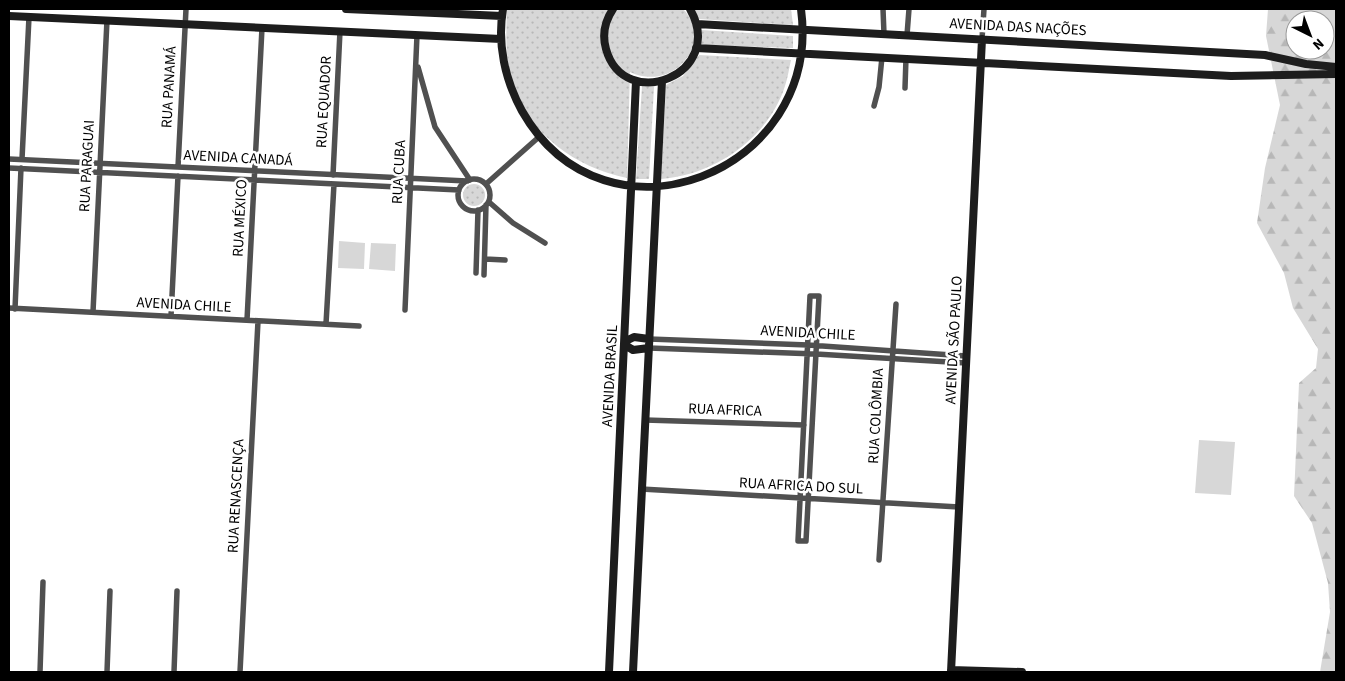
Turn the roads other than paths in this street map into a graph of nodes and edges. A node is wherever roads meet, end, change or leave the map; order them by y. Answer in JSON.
{"nodes":[{"id":1,"x":186,"y":9,"type":"edge"},
{"id":2,"x":346,"y":9,"type":"edge"},
{"id":3,"x":613,"y":9,"type":"edge"},
{"id":4,"x":690,"y":9,"type":"edge"},
{"id":5,"x":802,"y":9,"type":"edge"},
{"id":6,"x":883,"y":9,"type":"edge"},
{"id":7,"x":909,"y":9,"type":"edge"},
{"id":8,"x":984,"y":9,"type":"edge"},
{"id":9,"x":420,"y":10,"type":"edge"},
{"id":10,"x":503,"y":12,"type":"edge"},
{"id":11,"x":9,"y":16,"type":"edge"},
{"id":12,"x":28,"y":17,"type":"junction"},
{"id":13,"x":107,"y":20,"type":"junction"},
{"id":14,"x":185,"y":24,"type":"junction"},
{"id":15,"x":697,"y":24,"type":"junction"},
{"id":16,"x":262,"y":28,"type":"junction"},
{"id":17,"x":803,"y":30,"type":"junction"},
{"id":18,"x":340,"y":31,"type":"junction"},
{"id":19,"x":884,"y":34,"type":"junction"},
{"id":20,"x":418,"y":35,"type":"junction"},
{"id":21,"x":908,"y":35,"type":"junction"},
{"id":22,"x":501,"y":38,"type":"junction"},
{"id":23,"x":982,"y":39,"type":"junction"},
{"id":24,"x":696,"y":48,"type":"junction"},
{"id":25,"x":802,"y":53,"type":"junction"},
{"id":26,"x":882,"y":57,"type":"junction"},
{"id":27,"x":416,"y":58,"type":"junction"},
{"id":28,"x":906,"y":58,"type":"junction"},
{"id":29,"x":981,"y":62,"type":"junction"},
{"id":30,"x":1336,"y":67,"type":"edge"},
{"id":31,"x":1325,"y":70,"type":"junction"},
{"id":32,"x":1336,"y":74,"type":"edge"},
{"id":33,"x":636,"y":80,"type":"junction"},
{"id":34,"x":662,"y":82,"type":"junction"},
{"id":35,"x":905,"y":88,"type":"dead end"},
{"id":36,"x":874,"y":106,"type":"dead end"},
{"id":37,"x":540,"y":136,"type":"junction"},
{"id":38,"x":9,"y":159,"type":"edge"},
{"id":39,"x":22,"y":160,"type":"junction"},
{"id":40,"x":100,"y":163,"type":"junction"},
{"id":41,"x":178,"y":167,"type":"junction"},
{"id":42,"x":9,"y":168,"type":"edge"},
{"id":43,"x":21,"y":168,"type":"junction"},
{"id":44,"x":255,"y":171,"type":"junction"},
{"id":45,"x":99,"y":172,"type":"junction"},
{"id":46,"x":333,"y":175,"type":"junction"},
{"id":47,"x":178,"y":176,"type":"junction"},
{"id":48,"x":411,"y":178,"type":"junction"},
{"id":49,"x":254,"y":180,"type":"junction"},
{"id":50,"x":469,"y":181,"type":"junction"},
{"id":51,"x":334,"y":184,"type":"junction"},
{"id":52,"x":486,"y":184,"type":"junction"},
{"id":53,"x":633,"y":187,"type":"junction"},
{"id":54,"x":656,"y":187,"type":"junction"},
{"id":55,"x":411,"y":188,"type":"junction"},
{"id":56,"x":459,"y":190,"type":"junction"},
{"id":57,"x":488,"y":204,"type":"junction"},
{"id":58,"x":478,"y":210,"type":"junction"},
{"id":59,"x":544,"y":243,"type":"dead end"},
{"id":60,"x":485,"y":259,"type":"junction"},
{"id":61,"x":505,"y":260,"type":"dead end"},
{"id":62,"x":476,"y":272,"type":"dead end"},
{"id":63,"x":484,"y":275,"type":"dead end"},
{"id":64,"x":896,"y":304,"type":"dead end"},
{"id":65,"x":12,"y":308,"type":"edge"},
{"id":66,"x":405,"y":310,"type":"dead end"},
{"id":67,"x":93,"y":312,"type":"junction"},
{"id":68,"x":171,"y":316,"type":"junction"},
{"id":69,"x":247,"y":320,"type":"junction"},
{"id":70,"x":258,"y":321,"type":"junction"},
{"id":71,"x":326,"y":324,"type":"junction"},
{"id":72,"x":359,"y":326,"type":"dead end"},
{"id":73,"x":649,"y":339,"type":"junction"},
{"id":74,"x":626,"y":343,"type":"junction"},
{"id":75,"x":808,"y":345,"type":"junction"},
{"id":76,"x":816,"y":346,"type":"junction"},
{"id":77,"x":648,"y":348,"type":"junction"},
{"id":78,"x":892,"y":350,"type":"junction"},
{"id":79,"x":808,"y":353,"type":"junction"},
{"id":80,"x":816,"y":354,"type":"junction"},
{"id":81,"x":892,"y":357,"type":"junction"},
{"id":82,"x":966,"y":360,"type":"junction"},
{"id":83,"x":645,"y":420,"type":"junction"},
{"id":84,"x":804,"y":425,"type":"junction"},
{"id":85,"x":642,"y":489,"type":"junction"},
{"id":86,"x":801,"y":499,"type":"junction"},
{"id":87,"x":808,"y":499,"type":"junction"},
{"id":88,"x":883,"y":504,"type":"junction"},
{"id":89,"x":959,"y":507,"type":"junction"},
{"id":90,"x":879,"y":560,"type":"dead end"},
{"id":91,"x":43,"y":582,"type":"dead end"},
{"id":92,"x":110,"y":591,"type":"dead end"},
{"id":93,"x":177,"y":591,"type":"dead end"},
{"id":94,"x":951,"y":671,"type":"edge"},
{"id":95,"x":40,"y":672,"type":"edge"},
{"id":96,"x":107,"y":672,"type":"edge"},
{"id":97,"x":174,"y":672,"type":"edge"},
{"id":98,"x":240,"y":672,"type":"edge"},
{"id":99,"x":609,"y":672,"type":"edge"},
{"id":100,"x":633,"y":672,"type":"edge"},
{"id":101,"x":1022,"y":672,"type":"edge"}],
"edges":[{"from":1,"to":14,"type":"street","name":"RUA PANAMÁ"},
{"from":2,"to":9,"type":"main road"},
{"from":3,"to":33,"type":"main road"},
{"from":4,"to":15,"type":"main road"},
{"from":5,"to":17,"type":"main road"},
{"from":6,"to":19,"type":"street"},
{"from":7,"to":21,"type":"street"},
{"from":8,"to":23,"type":"street","name":"AVENIDA SÃO PAULO"},
{"from":9,"to":10,"type":"main road"},
{"from":10,"to":22,"type":"main road"},
{"from":11,"to":12,"type":"main road"},
{"from":12,"to":13,"type":"main road"},
{"from":12,"to":39,"type":"street"},
{"from":13,"to":14,"type":"main road"},
{"from":13,"to":40,"type":"street","name":"RUA PARAGUAI"},
{"from":14,"to":16,"type":"main road"},
{"from":14,"to":41,"type":"street","name":"RUA PANAMÁ"},
{"from":15,"to":17,"type":"main road","name":"AVENIDA DAS NAÇÕES"},
{"from":15,"to":24,"type":"main road"},
{"from":16,"to":18,"type":"main road"},
{"from":16,"to":44,"type":"street","name":"RUA MÉXICO"},
{"from":17,"to":19,"type":"main road","name":"AVENIDA DAS NAÇÕES"},
{"from":17,"to":25,"type":"main road"},
{"from":18,"to":20,"type":"main road"},
{"from":18,"to":46,"type":"street","name":"RUA EQUADOR"},
{"from":19,"to":21,"type":"main road","name":"AVENIDA DAS NAÇÕES"},
{"from":20,"to":22,"type":"main road"},
{"from":20,"to":27,"type":"street","name":"RUA CUBA"},
{"from":21,"to":23,"type":"main road","name":"AVENIDA DAS NAÇÕES"},
{"from":22,"to":37,"type":"main road"},
{"from":23,"to":29,"type":"main road","name":"AVENIDA SÃO PAULO"},
{"from":23,"to":31,"type":"main road","name":"AVENIDA DAS NAÇÕES"},
{"from":24,"to":25,"type":"main road","name":"AVENIDA DAS NAÇÕES"},
{"from":24,"to":34,"type":"main road"},
{"from":25,"to":26,"type":"main road","name":"AVENIDA DAS NAÇÕES"},
{"from":25,"to":54,"type":"main road"},
{"from":26,"to":28,"type":"main road","name":"AVENIDA DAS NAÇÕES"},
{"from":26,"to":36,"type":"street"},
{"from":27,"to":48,"type":"street","name":"RUA CUBA"},
{"from":27,"to":50,"type":"street"},
{"from":28,"to":29,"type":"main road","name":"AVENIDA DAS NAÇÕES"},
{"from":28,"to":35,"type":"street"},
{"from":29,"to":31,"type":"main road","name":"AVENIDA DAS NAÇÕES"},
{"from":29,"to":82,"type":"main road","name":"AVENIDA SÃO PAULO"},
{"from":30,"to":31,"type":"main road","name":"AVENIDA DAS NAÇÕES"},
{"from":31,"to":32,"type":"main road","name":"AVENIDA DAS NAÇÕES"},
{"from":33,"to":34,"type":"main road"},
{"from":33,"to":53,"type":"main road","name":"AVENIDA BRASIL"},
{"from":34,"to":54,"type":"main road"},
{"from":37,"to":52,"type":"street"},
{"from":37,"to":53,"type":"main road"},
{"from":38,"to":39,"type":"street","name":"AVENIDA CANADÁ"},
{"from":39,"to":40,"type":"street","name":"AVENIDA CANADÁ"},
{"from":40,"to":41,"type":"street","name":"AVENIDA CANADÁ"},
{"from":40,"to":45,"type":"street","name":"RUA PARAGUAI"},
{"from":41,"to":44,"type":"street","name":"AVENIDA CANADÁ"},
{"from":42,"to":43,"type":"street","name":"AVENIDA CANADÁ"},
{"from":43,"to":45,"type":"street","name":"AVENIDA CANADÁ"},
{"from":43,"to":65,"type":"street"},
{"from":44,"to":46,"type":"street","name":"AVENIDA CANADÁ"},
{"from":44,"to":49,"type":"street","name":"RUA MÉXICO"},
{"from":45,"to":47,"type":"street","name":"AVENIDA CANADÁ"},
{"from":45,"to":67,"type":"street","name":"RUA PARAGUAI"},
{"from":46,"to":48,"type":"street","name":"AVENIDA CANADÁ"},
{"from":47,"to":49,"type":"street","name":"AVENIDA CANADÁ"},
{"from":47,"to":68,"type":"street"},
{"from":48,"to":50,"type":"street","name":"AVENIDA CANADÁ"},
{"from":48,"to":55,"type":"street","name":"RUA CUBA"},
{"from":49,"to":51,"type":"street","name":"AVENIDA CANADÁ"},
{"from":49,"to":69,"type":"street","name":"RUA MÉXICO"},
{"from":50,"to":52,"type":"street"},
{"from":50,"to":56,"type":"street"},
{"from":51,"to":55,"type":"street","name":"AVENIDA CANADÁ"},
{"from":51,"to":71,"type":"street"},
{"from":52,"to":57,"type":"street"},
{"from":53,"to":54,"type":"main road"},
{"from":53,"to":74,"type":"main road","name":"AVENIDA BRASIL"},
{"from":54,"to":73,"type":"main road"},
{"from":55,"to":56,"type":"street","name":"AVENIDA CANADÁ"},
{"from":55,"to":66,"type":"street","name":"RUA CUBA"},
{"from":56,"to":58,"type":"street"},
{"from":57,"to":58,"type":"street"},
{"from":57,"to":59,"type":"street"},
{"from":57,"to":60,"type":"street"},
{"from":58,"to":62,"type":"street"},
{"from":60,"to":61,"type":"street"},
{"from":60,"to":63,"type":"street"},
{"from":64,"to":78,"type":"street","name":"RUA COLÔMBIA"},
{"from":65,"to":67,"type":"street","name":"AVENIDA CHILE"},
{"from":67,"to":68,"type":"street","name":"AVENIDA CHILE"},
{"from":68,"to":69,"type":"street","name":"AVENIDA CHILE"},
{"from":69,"to":70,"type":"street","name":"AVENIDA CHILE"},
{"from":70,"to":71,"type":"street","name":"AVENIDA CHILE"},
{"from":70,"to":98,"type":"street","name":"RUA RENASCENÇA"},
{"from":71,"to":72,"type":"street","name":"AVENIDA CHILE"},
{"from":73,"to":74,"type":"main road"},
{"from":73,"to":75,"type":"street","name":"AVENIDA CHILE"},
{"from":73,"to":77,"type":"main road"},
{"from":74,"to":77,"type":"main road"},
{"from":74,"to":99,"type":"main road","name":"AVENIDA BRASIL"},
{"from":75,"to":76,"type":"street","name":"AVENIDA CHILE"},
{"from":75,"to":76,"type":"street"},
{"from":75,"to":79,"type":"street"},
{"from":76,"to":78,"type":"street","name":"AVENIDA CHILE"},
{"from":76,"to":80,"type":"street"},
{"from":77,"to":79,"type":"street","name":"AVENIDA CHILE"},
{"from":77,"to":83,"type":"main road"},
{"from":78,"to":81,"type":"street","name":"RUA COLÔMBIA"},
{"from":78,"to":82,"type":"street","name":"AVENIDA CHILE"},
{"from":79,"to":80,"type":"street","name":"AVENIDA CHILE"},
{"from":79,"to":84,"type":"street"},
{"from":80,"to":81,"type":"street","name":"AVENIDA CHILE"},
{"from":80,"to":87,"type":"street"},
{"from":81,"to":82,"type":"street","name":"AVENIDA CHILE"},
{"from":81,"to":88,"type":"street","name":"RUA COLÔMBIA"},
{"from":82,"to":89,"type":"main road","name":"AVENIDA SÃO PAULO"},
{"from":83,"to":84,"type":"street","name":"RUA AFRICA"},
{"from":83,"to":85,"type":"main road"},
{"from":84,"to":86,"type":"street"},
{"from":85,"to":86,"type":"street","name":"RUA AFRICA DO SUL"},
{"from":85,"to":100,"type":"main road"},
{"from":86,"to":87,"type":"street","name":"RUA AFRICA DO SUL"},
{"from":86,"to":87,"type":"street"},
{"from":87,"to":88,"type":"street","name":"RUA AFRICA DO SUL"},
{"from":88,"to":89,"type":"street","name":"RUA AFRICA DO SUL"},
{"from":88,"to":90,"type":"street","name":"RUA COLÔMBIA"},
{"from":89,"to":94,"type":"main road","name":"AVENIDA SÃO PAULO"},
{"from":91,"to":95,"type":"street"},
{"from":92,"to":96,"type":"street"},
{"from":93,"to":97,"type":"street"},
{"from":94,"to":101,"type":"main road"}]}
